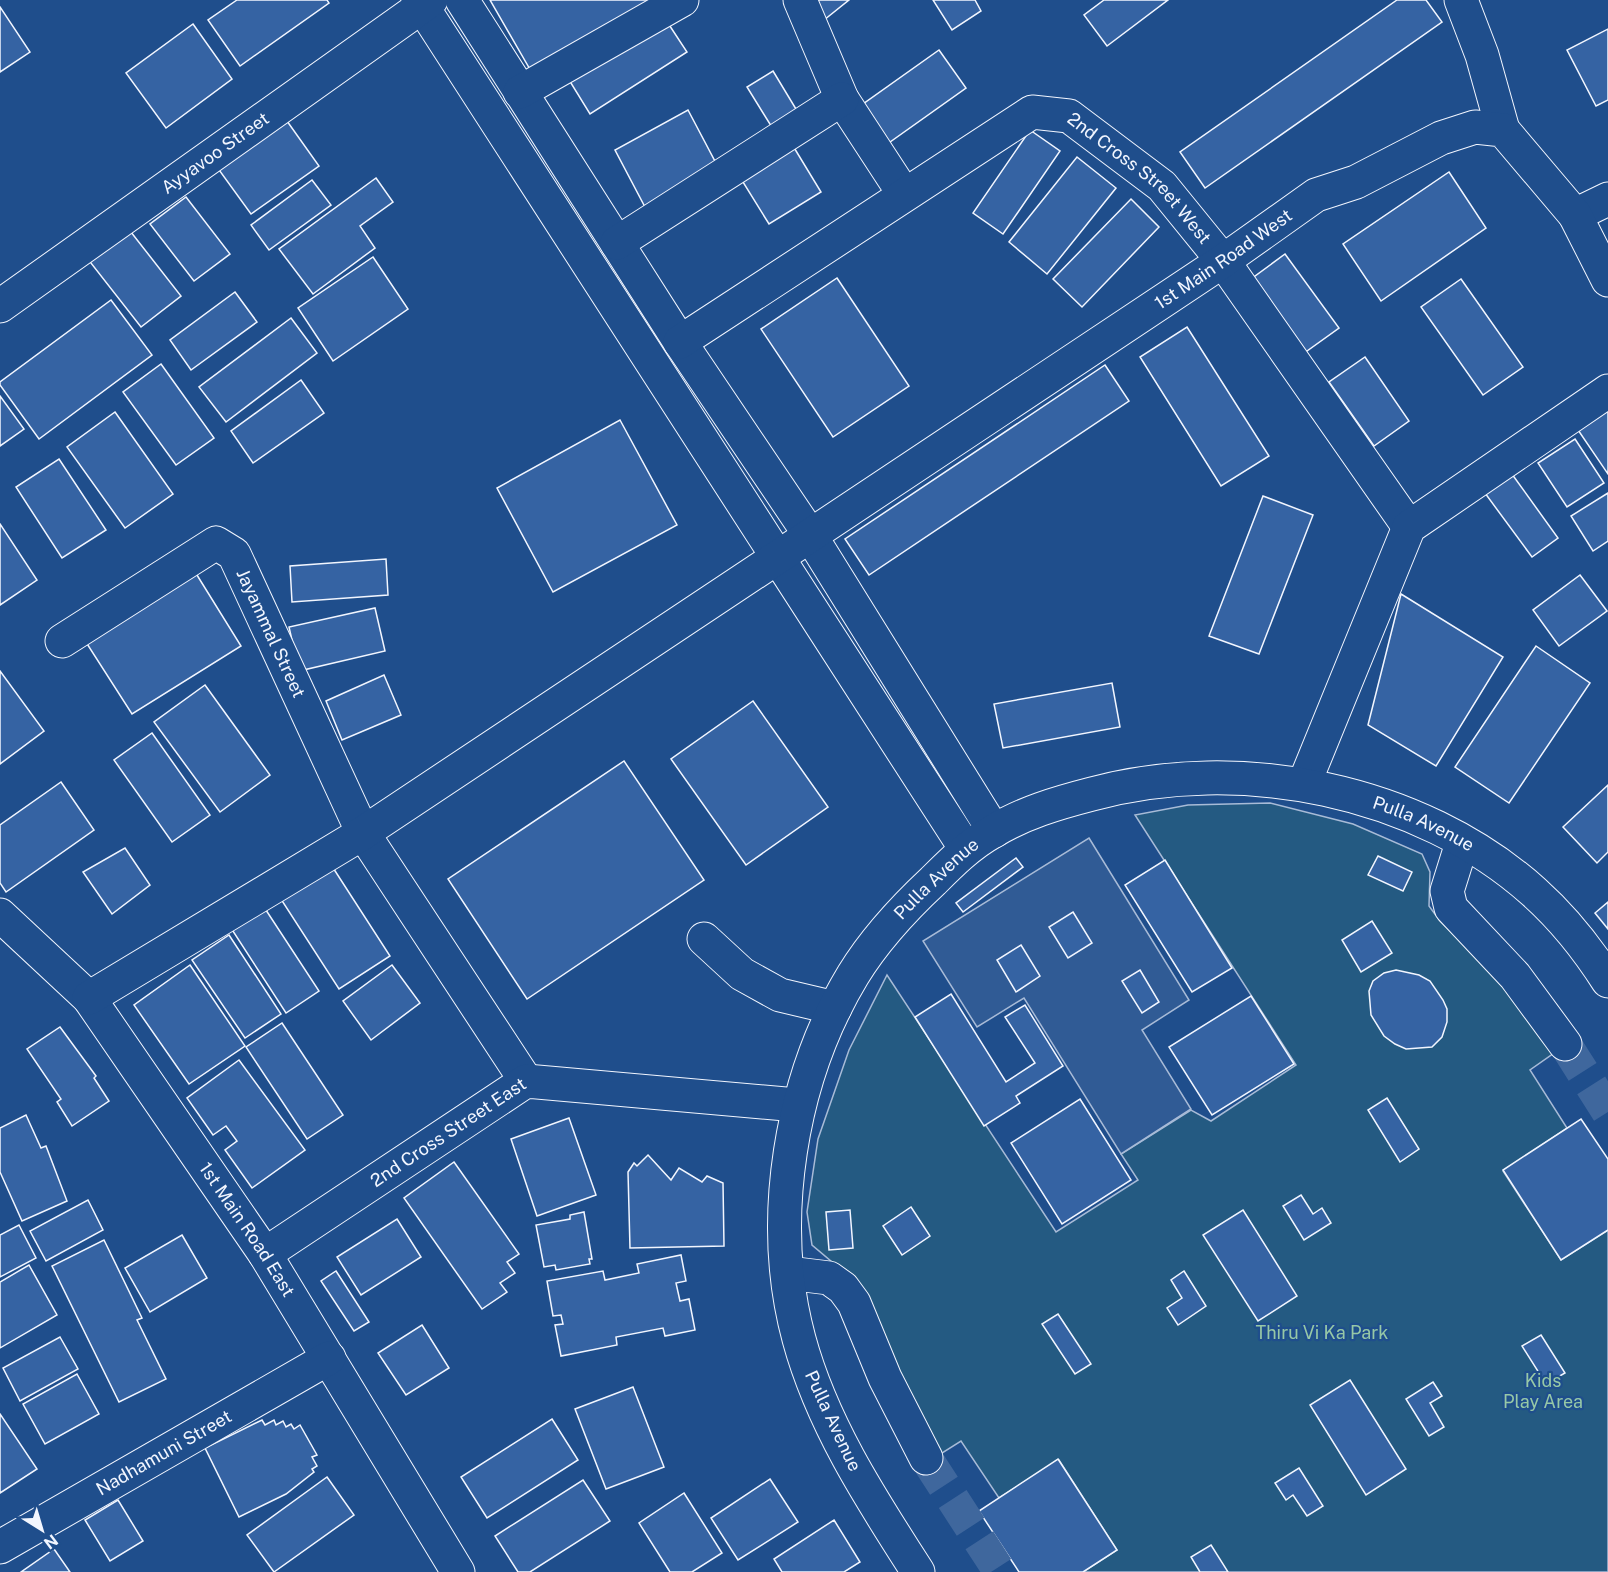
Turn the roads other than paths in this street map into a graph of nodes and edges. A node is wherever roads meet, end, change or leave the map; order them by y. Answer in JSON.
{"nodes":[{"id":1,"x":462,"y":0,"type":"edge"},
{"id":2,"x":682,"y":0,"type":"edge"},
{"id":3,"x":800,"y":0,"type":"edge"},
{"id":4,"x":1461,"y":0,"type":"edge"},
{"id":5,"x":424,"y":2,"type":"edge"},
{"id":6,"x":520,"y":92,"type":"junction"},
{"id":7,"x":842,"y":99,"type":"junction"},
{"id":8,"x":1503,"y":130,"type":"junction"},
{"id":9,"x":904,"y":194,"type":"junction"},
{"id":10,"x":1608,"y":198,"type":"edge"},
{"id":11,"x":1575,"y":215,"type":"junction"},
{"id":12,"x":617,"y":243,"type":"junction"},
{"id":13,"x":1223,"y":261,"type":"junction"},
{"id":14,"x":1608,"y":280,"type":"edge"},
{"id":15,"x":0,"y":306,"type":"edge"},
{"id":16,"x":680,"y":342,"type":"junction"},
{"id":17,"x":1608,"y":391,"type":"edge"},
{"id":18,"x":1408,"y":527,"type":"junction"},
{"id":19,"x":810,"y":536,"type":"junction"},
{"id":20,"x":777,"y":557,"type":"junction"},
{"id":21,"x":62,"y":641,"type":"dead end"},
{"id":22,"x":1304,"y":784,"type":"junction"},
{"id":23,"x":994,"y":831,"type":"junction"},
{"id":24,"x":363,"y":833,"type":"junction"},
{"id":25,"x":1462,"y":843,"type":"junction"},
{"id":26,"x":966,"y":849,"type":"junction"},
{"id":27,"x":0,"y":915,"type":"edge"},
{"id":28,"x":704,"y":939,"type":"dead end"},
{"id":29,"x":1608,"y":981,"type":"edge"},
{"id":30,"x":89,"y":998,"type":"junction"},
{"id":31,"x":835,"y":1008,"type":"junction"},
{"id":32,"x":1565,"y":1044,"type":"tunnel mouth"},
{"id":33,"x":526,"y":1081,"type":"junction"},
{"id":34,"x":797,"y":1105,"type":"junction"},
{"id":35,"x":265,"y":1254,"type":"junction"},
{"id":36,"x":789,"y":1273,"type":"junction"},
{"id":37,"x":328,"y":1358,"type":"junction"},
{"id":38,"x":926,"y":1458,"type":"tunnel mouth"},
{"id":39,"x":0,"y":1547,"type":"edge"},
{"id":40,"x":458,"y":1572,"type":"edge"},
{"id":41,"x":918,"y":1572,"type":"edge"}],
"edges":[{"from":1,"to":6,"type":"street"},
{"from":2,"to":6,"type":"street"},
{"from":3,"to":7,"type":"street"},
{"from":4,"to":8,"type":"street"},
{"from":5,"to":15,"type":"street","name":"Ayyavoo Street"},
{"from":5,"to":20,"type":"street"},
{"from":6,"to":12,"type":"street"},
{"from":7,"to":9,"type":"street"},
{"from":7,"to":12,"type":"street"},
{"from":8,"to":11,"type":"street"},
{"from":8,"to":13,"type":"street","name":"1st Main Road West"},
{"from":9,"to":13,"type":"street","name":"2nd Cross Street West"},
{"from":9,"to":16,"type":"street","name":"2nd Cross Street West"},
{"from":10,"to":11,"type":"street"},
{"from":11,"to":14,"type":"street"},
{"from":12,"to":16,"type":"street"},
{"from":13,"to":18,"type":"street","name":"2nd Cross Street West"},
{"from":13,"to":19,"type":"street","name":"1st Main Road West"},
{"from":16,"to":19,"type":"street"},
{"from":17,"to":18,"type":"street"},
{"from":18,"to":22,"type":"street"},
{"from":19,"to":20,"type":"street","name":"1st Main Road West"},
{"from":19,"to":23,"type":"street"},
{"from":20,"to":24,"type":"street","name":"1st Main Road West"},
{"from":20,"to":26,"type":"street"},
{"from":21,"to":24,"type":"street","name":"Jayammal Street"},
{"from":22,"to":23,"type":"street","name":"Pulla Avenue"},
{"from":22,"to":25,"type":"street","name":"Pulla Avenue"},
{"from":23,"to":26,"type":"street","name":"Pulla Avenue"},
{"from":24,"to":30,"type":"street","name":"1st Main Road West"},
{"from":24,"to":33,"type":"street"},
{"from":25,"to":29,"type":"street","name":"Pulla Avenue"},
{"from":25,"to":32,"type":"street"},
{"from":26,"to":31,"type":"street","name":"Pulla Avenue"},
{"from":27,"to":30,"type":"street","name":"1st Main Road East"},
{"from":28,"to":31,"type":"street"},
{"from":30,"to":35,"type":"street","name":"1st Main Road East"},
{"from":31,"to":34,"type":"street","name":"Pulla Avenue"},
{"from":33,"to":34,"type":"street","name":"2nd Cross Street East"},
{"from":33,"to":35,"type":"street","name":"2nd Cross Street East"},
{"from":34,"to":36,"type":"street","name":"Pulla Avenue"},
{"from":35,"to":37,"type":"street","name":"1st Main Road East"},
{"from":36,"to":38,"type":"street"},
{"from":36,"to":41,"type":"street","name":"Pulla Avenue"},
{"from":37,"to":39,"type":"street","name":"Nadhamuni Street"},
{"from":37,"to":40,"type":"street","name":"1st Main Road East"}]}
